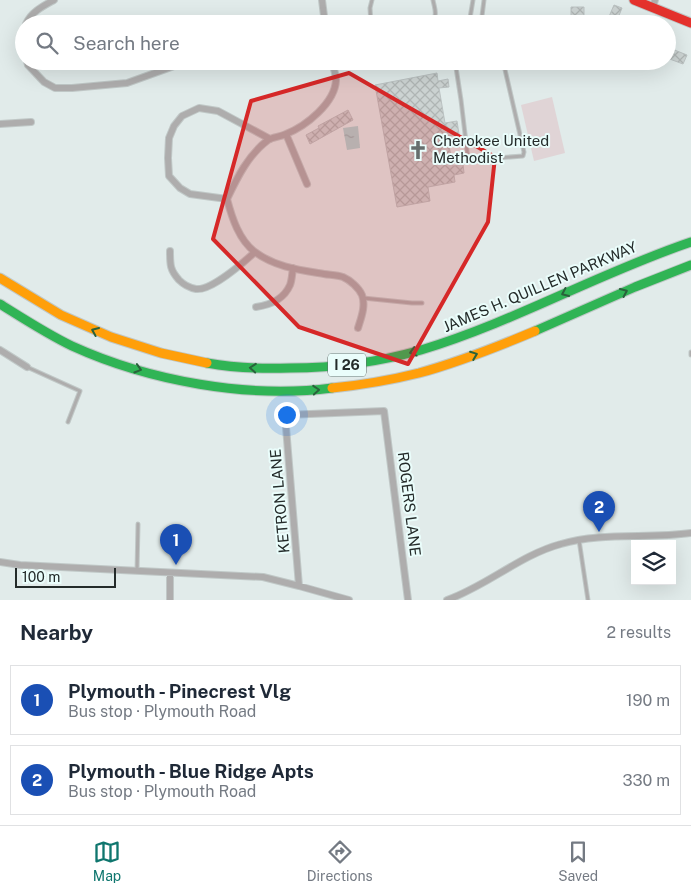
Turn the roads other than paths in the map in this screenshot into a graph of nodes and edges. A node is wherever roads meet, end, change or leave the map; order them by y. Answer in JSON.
{"nodes":[{"id":1,"x":54,"y":0,"type":"edge"},
{"id":2,"x":322,"y":0,"type":"edge"},
{"id":3,"x":372,"y":0,"type":"edge"},
{"id":4,"x":433,"y":0,"type":"edge"},
{"id":5,"x":473,"y":0,"type":"edge"},
{"id":6,"x":484,"y":0,"type":"edge"},
{"id":7,"x":634,"y":0,"type":"edge"},
{"id":8,"x":654,"y":4,"type":"edge"},
{"id":9,"x":32,"y":15,"type":"edge"},
{"id":10,"x":324,"y":15,"type":"edge"},
{"id":11,"x":370,"y":15,"type":"edge"},
{"id":12,"x":436,"y":15,"type":"edge"},
{"id":13,"x":470,"y":15,"type":"edge"},
{"id":14,"x":482,"y":15,"type":"edge"},
{"id":15,"x":675,"y":15,"type":"edge"},
{"id":16,"x":676,"y":15,"type":"edge"},
{"id":17,"x":691,"y":23,"type":"edge"},
{"id":18,"x":32,"y":70,"type":"edge"},
{"id":19,"x":163,"y":70,"type":"edge"},
{"id":20,"x":334,"y":70,"type":"edge"},
{"id":21,"x":456,"y":70,"type":"edge"},
{"id":22,"x":505,"y":70,"type":"edge"},
{"id":23,"x":31,"y":122,"type":"dead end"},
{"id":24,"x":0,"y":124,"type":"edge"},
{"id":25,"x":286,"y":134,"type":"junction"},
{"id":26,"x":270,"y":139,"type":"junction"},
{"id":27,"x":307,"y":184,"type":"dead end"},
{"id":28,"x":227,"y":200,"type":"junction"},
{"id":29,"x":691,"y":242,"type":"edge"},
{"id":30,"x":170,"y":252,"type":"dead end"},
{"id":31,"x":254,"y":252,"type":"junction"},
{"id":32,"x":691,"y":265,"type":"edge"},
{"id":33,"x":293,"y":268,"type":"junction"},
{"id":34,"x":0,"y":278,"type":"edge"},
{"id":35,"x":362,"y":298,"type":"junction"},
{"id":36,"x":422,"y":302,"type":"dead end"},
{"id":37,"x":0,"y":304,"type":"edge"},
{"id":38,"x":256,"y":307,"type":"dead end"},
{"id":39,"x":358,"y":328,"type":"dead end"},
{"id":40,"x":0,"y":350,"type":"edge"},
{"id":41,"x":27,"y":367,"type":"joint"},
{"id":42,"x":285,"y":415,"type":"joint"},
{"id":43,"x":68,"y":422,"type":"dead end"},
{"id":44,"x":138,"y":524,"type":"dead end"},
{"id":45,"x":691,"y":533,"type":"edge"},
{"id":46,"x":579,"y":540,"type":"junction"},
{"id":47,"x":0,"y":562,"type":"edge"},
{"id":48,"x":137,"y":572,"type":"junction"},
{"id":49,"x":170,"y":574,"type":"junction"},
{"id":50,"x":299,"y":586,"type":"junction"},
{"id":51,"x":339,"y":599,"type":"edge"},
{"id":52,"x":170,"y":600,"type":"edge"},
{"id":53,"x":349,"y":600,"type":"edge"},
{"id":54,"x":408,"y":600,"type":"edge"},
{"id":55,"x":447,"y":600,"type":"edge"},
{"id":56,"x":588,"y":600,"type":"edge"}],
"edges":[{"from":1,"to":9,"type":"street"},
{"from":2,"to":10,"type":"street"},
{"from":3,"to":11,"type":"lane"},
{"from":4,"to":12,"type":"lane"},
{"from":5,"to":13,"type":"lane"},
{"from":6,"to":14,"type":"lane"},
{"from":7,"to":8,"type":"main road"},
{"from":8,"to":15,"type":"main road"},
{"from":16,"to":17,"type":"main road"},
{"from":18,"to":19,"type":"street"},
{"from":20,"to":25,"type":"street"},
{"from":21,"to":22,"type":"lane"},
{"from":23,"to":24,"type":"street"},
{"from":25,"to":26,"type":"street"},
{"from":25,"to":27,"type":"street"},
{"from":26,"to":28,"type":"street"},
{"from":26,"to":28,"type":"street"},
{"from":28,"to":31,"type":"street"},
{"from":29,"to":34,"type":"main road","name":"JAMES H. QUILLEN PARKWAY","number":"I 26","one_way":true},
{"from":30,"to":31,"type":"street"},
{"from":31,"to":33,"type":"street"},
{"from":37,"to":32,"type":"main road","number":"I 26","one_way":true},
{"from":33,"to":35,"type":"street"},
{"from":33,"to":38,"type":"street"},
{"from":35,"to":36,"type":"lane"},
{"from":35,"to":39,"type":"street"},
{"from":40,"to":41,"type":"street"},
{"from":41,"to":43,"type":"lane"},
{"from":42,"to":50,"type":"street","name":"KETRON LANE"},
{"from":42,"to":54,"type":"street","name":"ROGERS LANE"},
{"from":44,"to":48,"type":"lane"},
{"from":45,"to":46,"type":"street"},
{"from":46,"to":55,"type":"street"},
{"from":46,"to":56,"type":"lane"},
{"from":47,"to":48,"type":"street"},
{"from":48,"to":49,"type":"street"},
{"from":49,"to":50,"type":"street"},
{"from":49,"to":52,"type":"street"},
{"from":50,"to":51,"type":"street"},
{"from":51,"to":53,"type":"street"}]}
